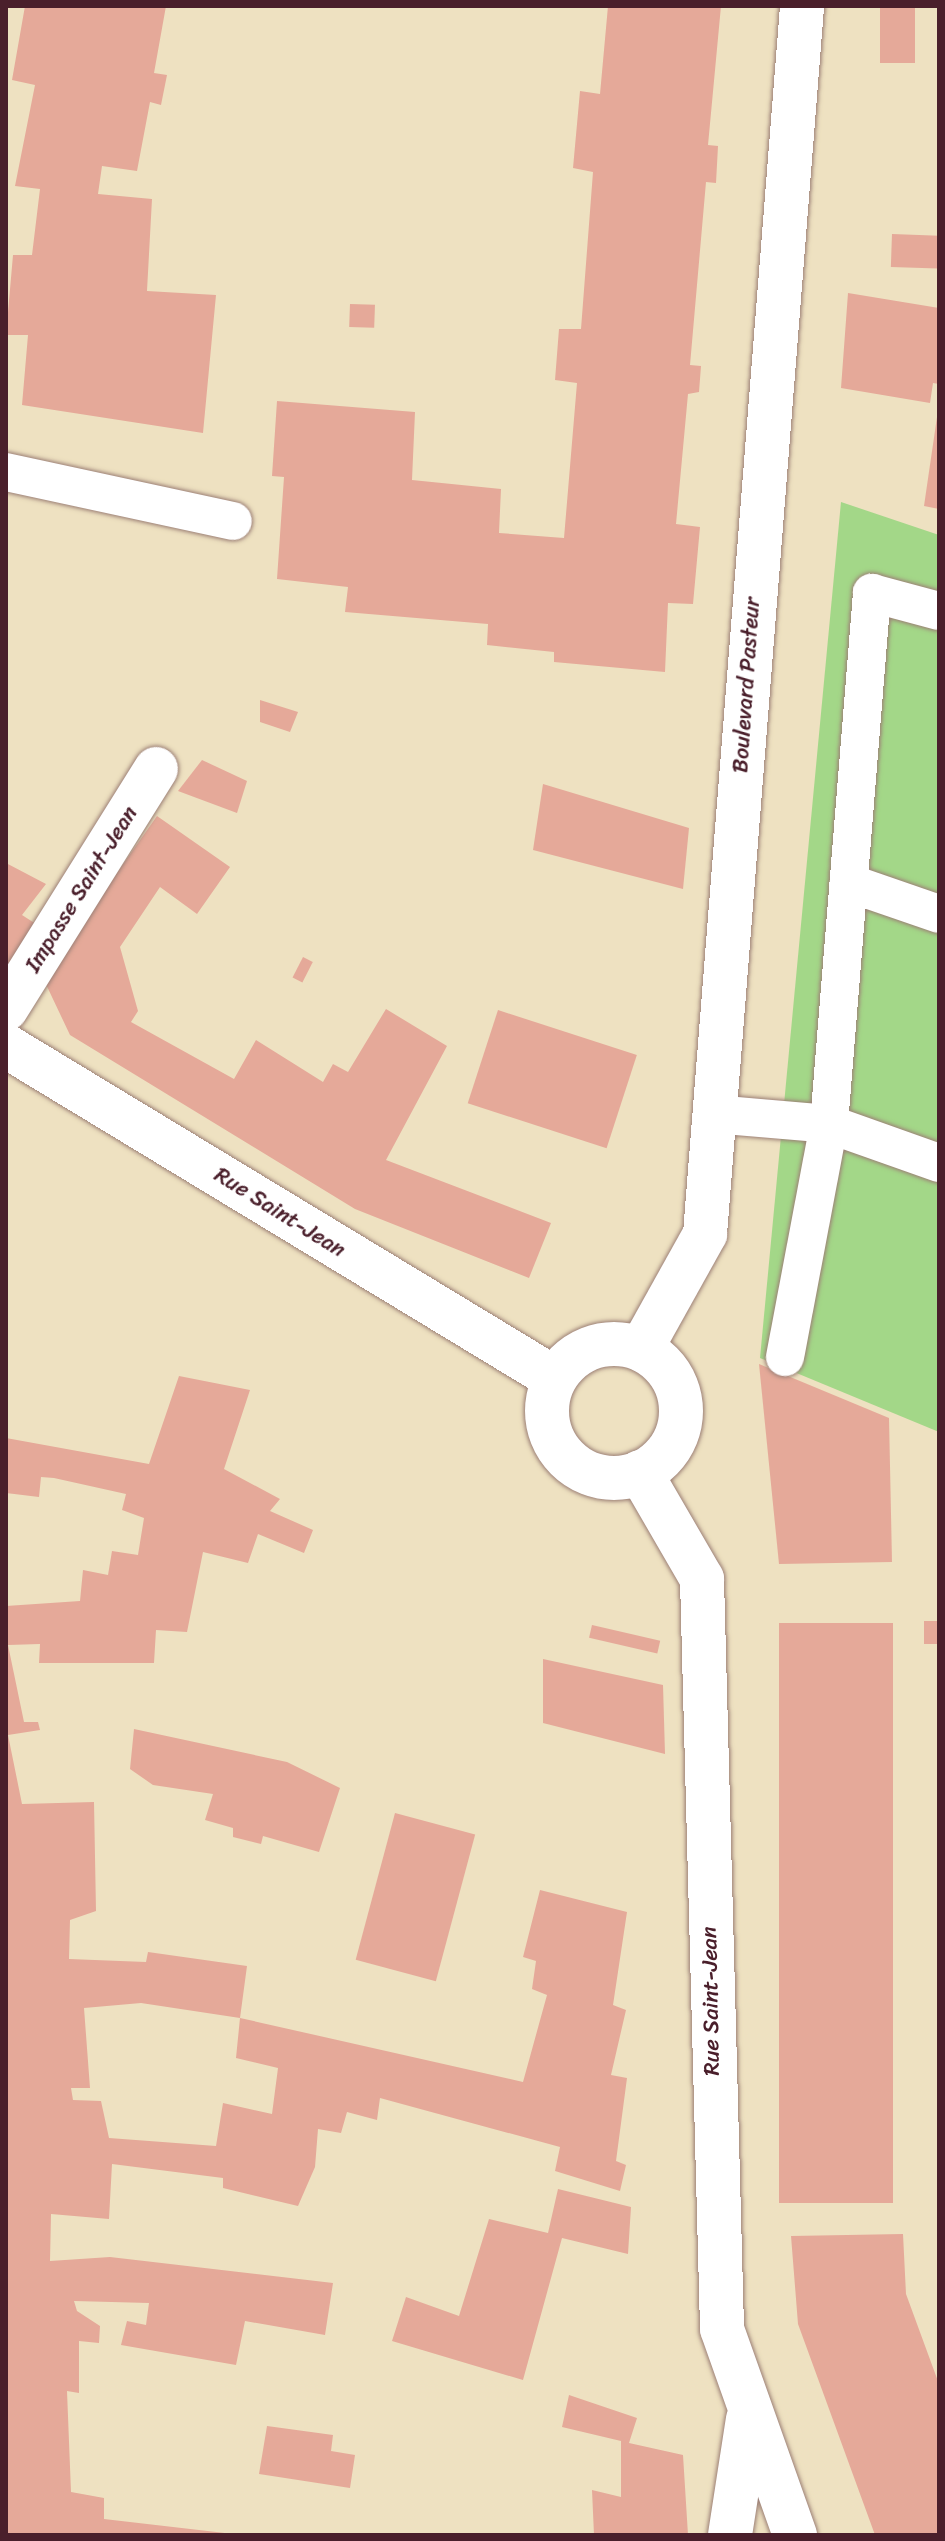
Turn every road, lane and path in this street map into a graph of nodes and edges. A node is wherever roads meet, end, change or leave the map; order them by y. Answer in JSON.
{"nodes":[{"id":1,"x":802,"y":6,"type":"edge"},
{"id":2,"x":6,"y":472,"type":"edge"},
{"id":3,"x":233,"y":521,"type":"dead end"},
{"id":4,"x":939,"y":611,"type":"edge"},
{"id":5,"x":156,"y":769,"type":"dead end"},
{"id":6,"x":849,"y":883,"type":"junction"},
{"id":7,"x":939,"y":914,"type":"edge"},
{"id":8,"x":6,"y":1009,"type":"edge"},
{"id":9,"x":6,"y":1046,"type":"edge"},
{"id":10,"x":713,"y":1114,"type":"junction"},
{"id":11,"x":829,"y":1124,"type":"junction"},
{"id":12,"x":939,"y":1163,"type":"edge"},
{"id":13,"x":641,"y":1349,"type":"junction"},
{"id":14,"x":785,"y":1357,"type":"dead end"},
{"id":15,"x":554,"y":1378,"type":"junction"},
{"id":16,"x":640,"y":1472,"type":"junction"},
{"id":17,"x":748,"y":2419,"type":"junction"},
{"id":18,"x":730,"y":2535,"type":"edge"},
{"id":19,"x":795,"y":2535,"type":"edge"}],
"edges":[{"from":1,"to":10,"type":"street","name":"Boulevard Pasteur"},
{"from":2,"to":3,"type":"lane"},
{"from":4,"to":6,"type":"lane"},
{"from":5,"to":8,"type":"street","name":"Impasse Saint-Jean"},
{"from":6,"to":7,"type":"lane"},
{"from":6,"to":11,"type":"lane"},
{"from":9,"to":15,"type":"street","name":"Rue Saint-Jean"},
{"from":10,"to":11,"type":"lane"},
{"from":10,"to":13,"type":"street","name":"Boulevard Pasteur"},
{"from":11,"to":12,"type":"lane"},
{"from":11,"to":14,"type":"lane"},
{"from":13,"to":15,"type":"street"},
{"from":13,"to":16,"type":"street"},
{"from":15,"to":16,"type":"street"},
{"from":16,"to":17,"type":"street","name":"Rue Saint-Jean"},
{"from":17,"to":18,"type":"street"},
{"from":17,"to":19,"type":"street","name":"Rue Saint-Jean"}]}
